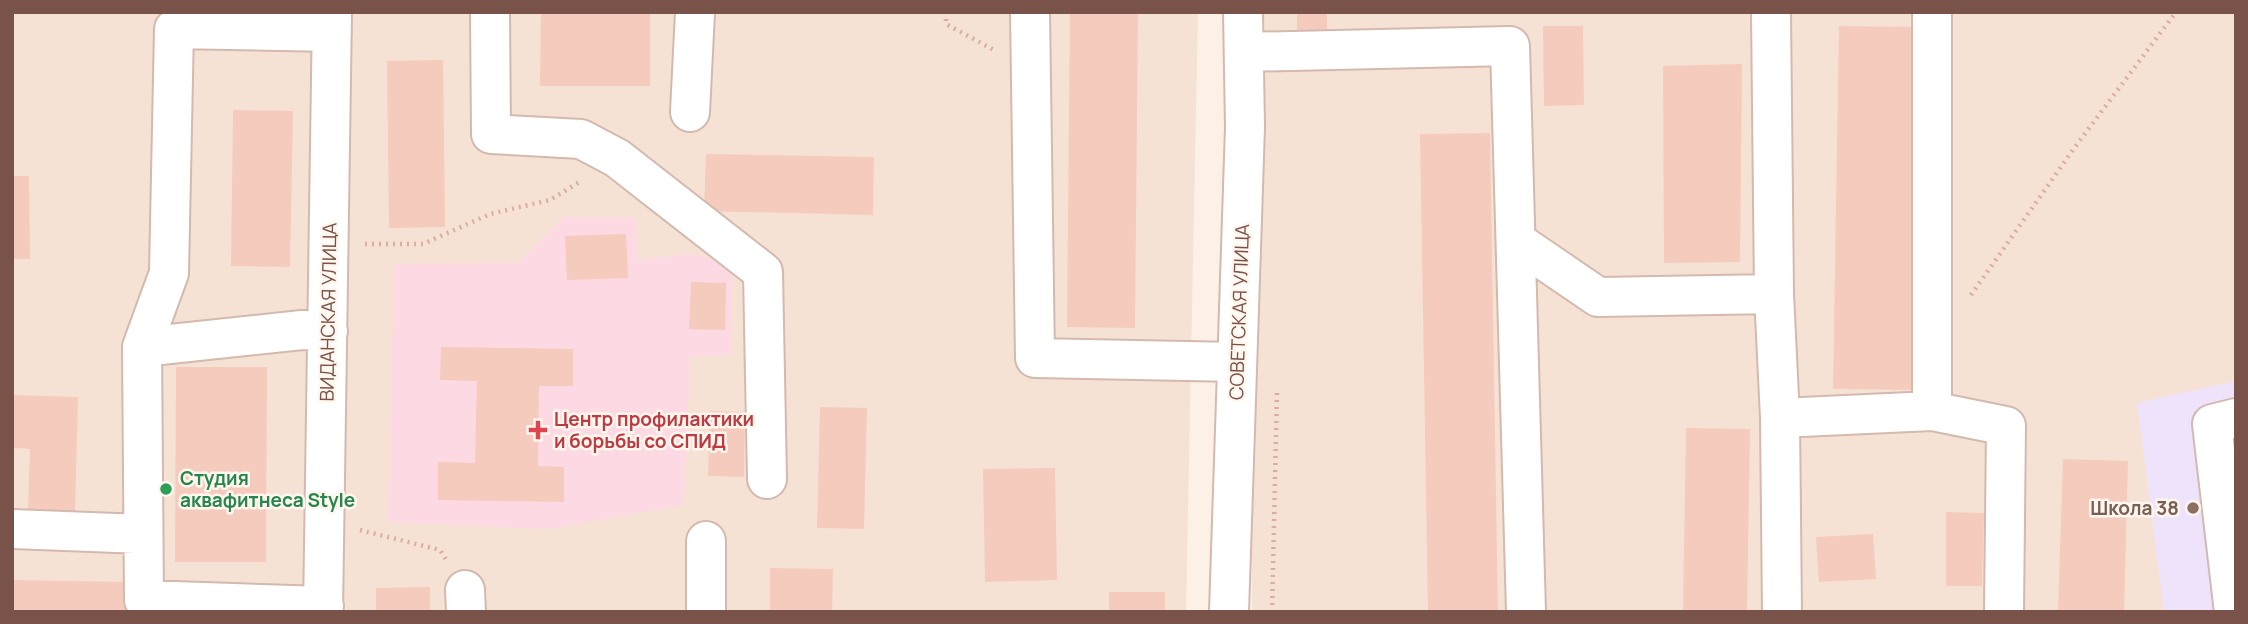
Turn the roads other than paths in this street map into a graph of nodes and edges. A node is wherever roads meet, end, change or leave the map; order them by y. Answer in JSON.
{"nodes":[{"id":1,"x":489,"y":12,"type":"edge"},
{"id":2,"x":695,"y":12,"type":"edge"},
{"id":3,"x":1030,"y":12,"type":"edge"},
{"id":4,"x":1243,"y":12,"type":"edge"},
{"id":5,"x":1770,"y":12,"type":"edge"},
{"id":6,"x":1932,"y":12,"type":"edge"},
{"id":7,"x":174,"y":21,"type":"edge"},
{"id":8,"x":332,"y":22,"type":"edge"},
{"id":9,"x":1244,"y":52,"type":"junction"},
{"id":10,"x":690,"y":111,"type":"dead end"},
{"id":11,"x":1516,"y":241,"type":"junction"},
{"id":12,"x":1774,"y":294,"type":"junction"},
{"id":13,"x":328,"y":331,"type":"junction"},
{"id":14,"x":142,"y":347,"type":"junction"},
{"id":15,"x":1237,"y":362,"type":"junction"},
{"id":16,"x":1933,"y":411,"type":"junction"},
{"id":17,"x":1780,"y":418,"type":"junction"},
{"id":18,"x":2236,"y":418,"type":"edge"},
{"id":19,"x":767,"y":480,"type":"dead end"},
{"id":20,"x":12,"y":529,"type":"edge"},
{"id":21,"x":143,"y":534,"type":"junction"},
{"id":22,"x":706,"y":541,"type":"dead end"},
{"id":23,"x":144,"y":606,"type":"edge"},
{"id":24,"x":324,"y":609,"type":"edge"},
{"id":25,"x":706,"y":612,"type":"edge"},
{"id":26,"x":1228,"y":612,"type":"edge"},
{"id":27,"x":1526,"y":612,"type":"edge"},
{"id":28,"x":1782,"y":612,"type":"edge"},
{"id":29,"x":2004,"y":612,"type":"edge"},
{"id":30,"x":2234,"y":612,"type":"edge"}],
"edges":[{"from":1,"to":19,"type":"street"},
{"from":2,"to":10,"type":"street"},
{"from":3,"to":15,"type":"street"},
{"from":4,"to":9,"type":"street","name":"СОВЕТСКАЯ УЛИЦА"},
{"from":5,"to":12,"type":"street"},
{"from":6,"to":16,"type":"street"},
{"from":7,"to":8,"type":"street"},
{"from":7,"to":14,"type":"street"},
{"from":8,"to":13,"type":"street","name":"ВИДАНСКАЯ УЛИЦА"},
{"from":9,"to":11,"type":"street"},
{"from":9,"to":15,"type":"street","name":"СОВЕТСКАЯ УЛИЦА"},
{"from":11,"to":12,"type":"street"},
{"from":11,"to":27,"type":"street"},
{"from":12,"to":17,"type":"street"},
{"from":13,"to":14,"type":"street"},
{"from":13,"to":24,"type":"street","name":"ВИДАНСКАЯ УЛИЦА"},
{"from":14,"to":21,"type":"street"},
{"from":15,"to":26,"type":"street","name":"СОВЕТСКАЯ УЛИЦА"},
{"from":16,"to":17,"type":"street"},
{"from":16,"to":29,"type":"street"},
{"from":17,"to":28,"type":"street"},
{"from":18,"to":30,"type":"street"},
{"from":20,"to":21,"type":"street"},
{"from":21,"to":23,"type":"street"},
{"from":22,"to":25,"type":"street"},
{"from":23,"to":24,"type":"street"}]}
